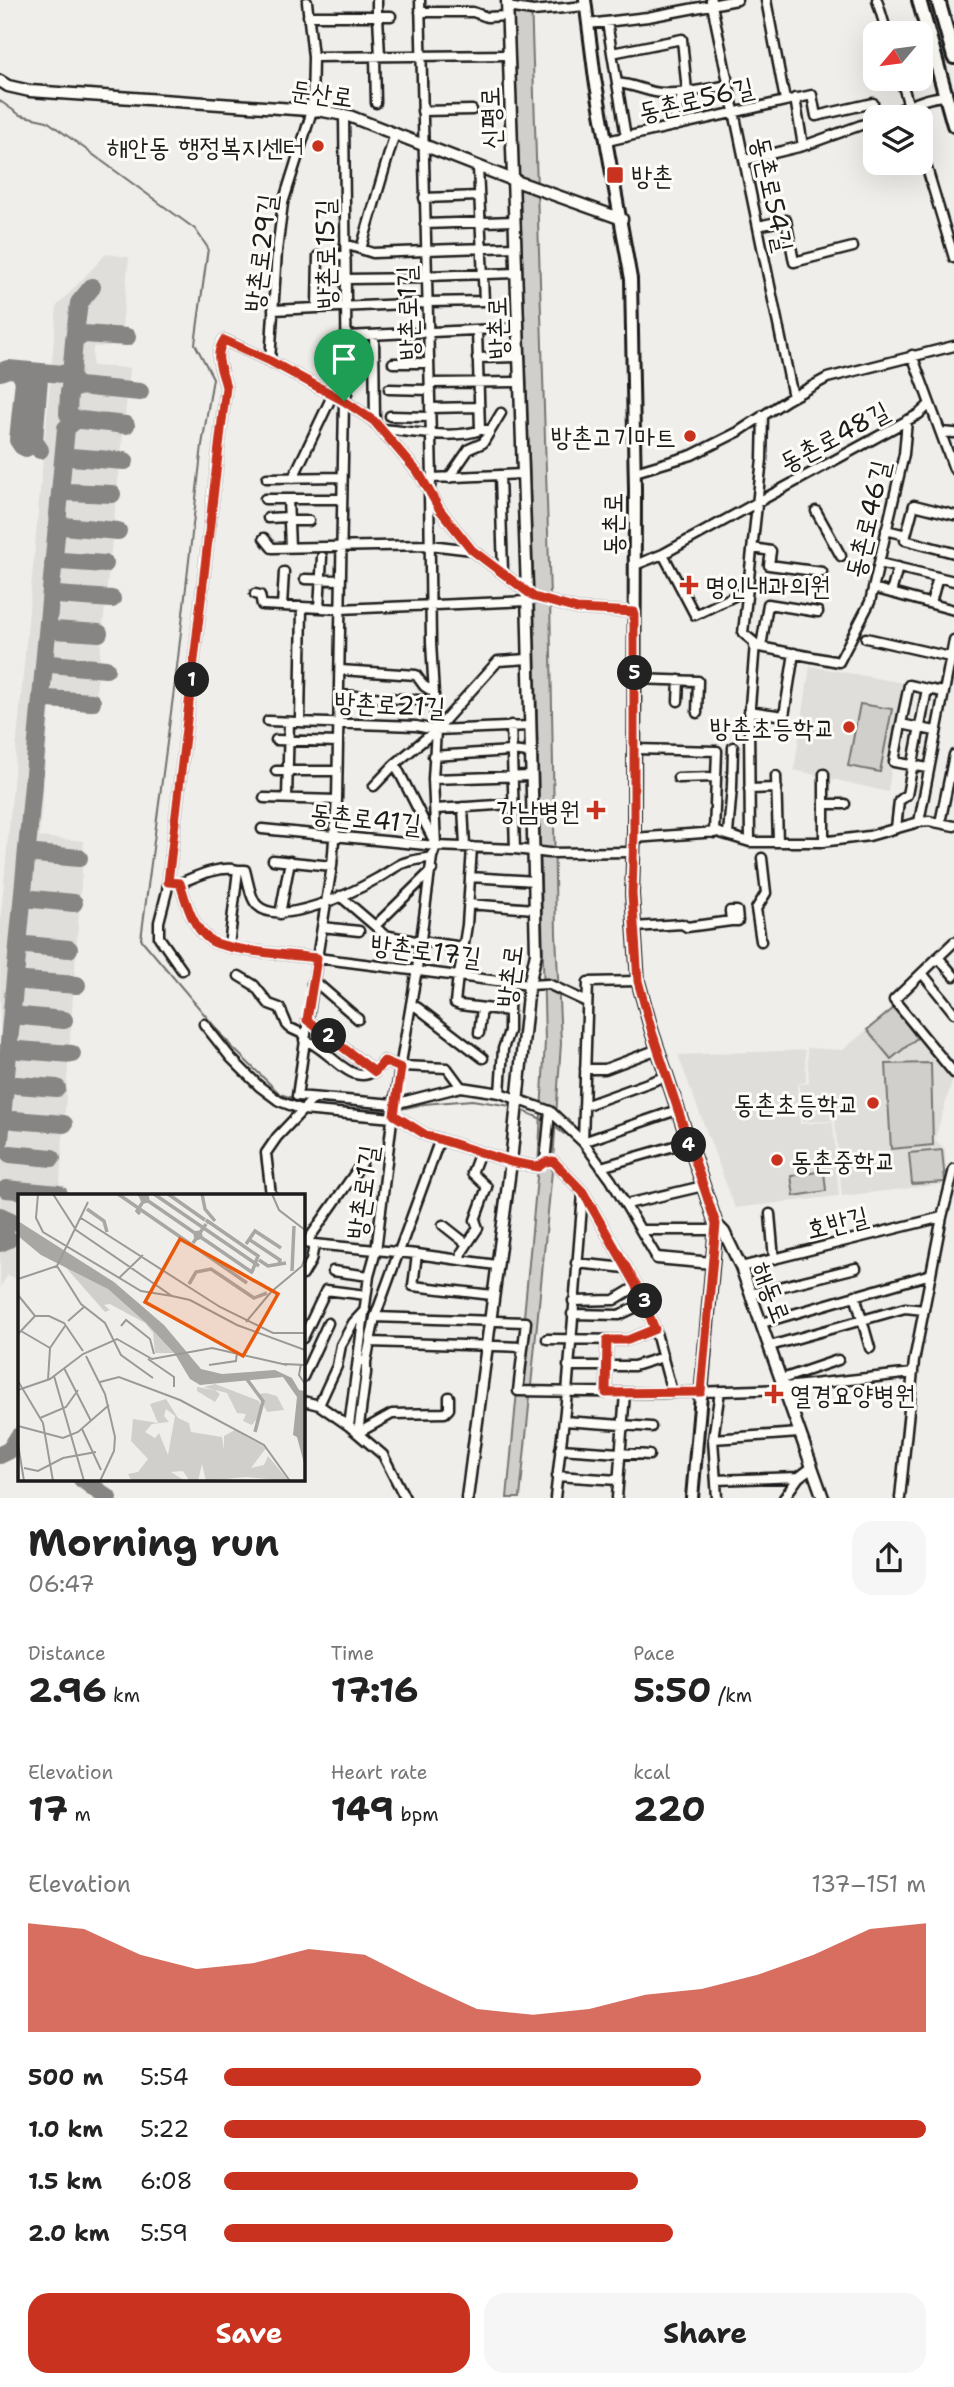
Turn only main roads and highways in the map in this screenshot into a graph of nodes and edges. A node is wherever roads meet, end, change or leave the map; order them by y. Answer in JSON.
{"nodes":[{"id":1,"x":919,"y":0,"type":"edge"},
{"id":2,"x":938,"y":0,"type":"edge"},
{"id":3,"x":585,"y":3,"type":"edge"},
{"id":4,"x":954,"y":57,"type":"edge"},
{"id":5,"x":950,"y":95,"type":"edge"},
{"id":6,"x":954,"y":125,"type":"edge"},
{"id":7,"x":692,"y":1498,"type":"edge"}],
"edges":[{"from":1,"to":5,"type":"main road"},
{"from":2,"to":4,"type":"main road"},
{"from":3,"to":7,"type":"main road","name":"동촌로"},
{"from":5,"to":6,"type":"main road"}]}
